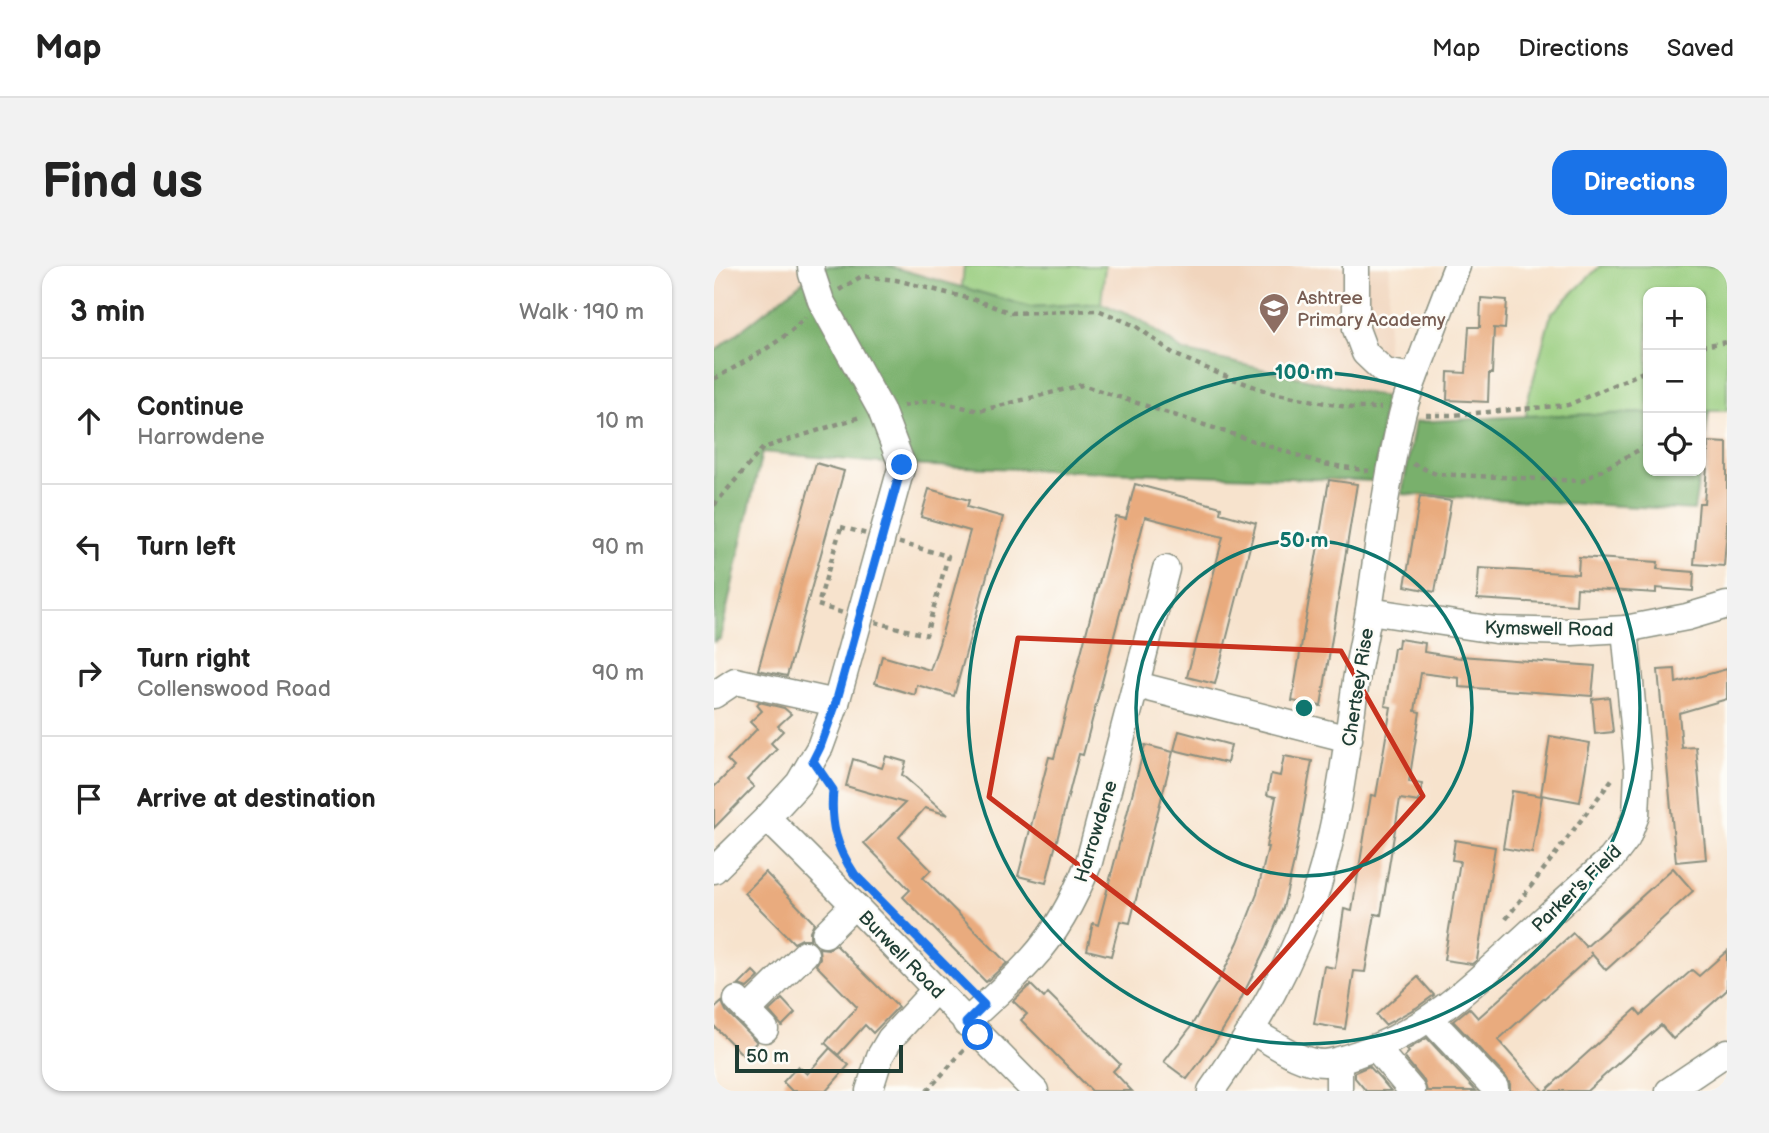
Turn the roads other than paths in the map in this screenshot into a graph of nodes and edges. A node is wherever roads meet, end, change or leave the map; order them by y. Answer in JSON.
{"nodes":[{"id":1,"x":811,"y":266,"type":"edge"},
{"id":2,"x":1356,"y":266,"type":"edge"},
{"id":3,"x":1457,"y":266,"type":"edge"},
{"id":4,"x":1414,"y":377,"type":"junction"},
{"id":5,"x":1167,"y":569,"type":"dead end"},
{"id":6,"x":1727,"y":605,"type":"edge"},
{"id":7,"x":1369,"y":611,"type":"junction"},
{"id":8,"x":1625,"y":629,"type":"junction"},
{"id":9,"x":1137,"y":685,"type":"junction"},
{"id":10,"x":714,"y":695,"type":"edge"},
{"id":11,"x":836,"y":703,"type":"junction"},
{"id":12,"x":1349,"y":739,"type":"junction"},
{"id":13,"x":767,"y":818,"type":"junction"},
{"id":14,"x":714,"y":870,"type":"edge"},
{"id":15,"x":854,"y":905,"type":"junction"},
{"id":16,"x":825,"y":934,"type":"dead end"},
{"id":17,"x":805,"y":954,"type":"dead end"},
{"id":18,"x":936,"y":989,"type":"junction"},
{"id":19,"x":749,"y":1013,"type":"dead end"},
{"id":20,"x":1430,"y":1018,"type":"junction"},
{"id":21,"x":972,"y":1029,"type":"junction"},
{"id":22,"x":1252,"y":1031,"type":"junction"},
{"id":23,"x":1376,"y":1048,"type":"junction"},
{"id":24,"x":1727,"y":1052,"type":"edge"},
{"id":25,"x":1339,"y":1060,"type":"junction"},
{"id":26,"x":1495,"y":1088,"type":"dead end"},
{"id":27,"x":869,"y":1091,"type":"edge"},
{"id":28,"x":1035,"y":1091,"type":"edge"},
{"id":29,"x":1211,"y":1091,"type":"edge"},
{"id":30,"x":1339,"y":1091,"type":"edge"},
{"id":31,"x":1412,"y":1091,"type":"edge"},
{"id":32,"x":1669,"y":1091,"type":"edge"}],
"edges":[{"from":1,"to":11,"type":"street"},
{"from":2,"to":4,"type":"street"},
{"from":3,"to":4,"type":"street","name":"Chertsey Rise"},
{"from":4,"to":7,"type":"street","name":"Chertsey Rise"},
{"from":5,"to":9,"type":"street","name":"Harrowdene"},
{"from":6,"to":8,"type":"street","name":"Kymswell Road"},
{"from":7,"to":8,"type":"street","name":"Kymswell Road"},
{"from":7,"to":12,"type":"street","name":"Chertsey Rise"},
{"from":8,"to":20,"type":"street","name":"Parker's Field"},
{"from":9,"to":12,"type":"street"},
{"from":9,"to":21,"type":"street","name":"Harrowdene"},
{"from":10,"to":11,"type":"street"},
{"from":11,"to":13,"type":"street"},
{"from":12,"to":22,"type":"street","name":"Chertsey Rise"},
{"from":13,"to":14,"type":"street"},
{"from":13,"to":15,"type":"street","name":"Burwell Road"},
{"from":15,"to":16,"type":"street"},
{"from":15,"to":18,"type":"street","name":"Burwell Road"},
{"from":17,"to":19,"type":"street"},
{"from":18,"to":21,"type":"street","name":"Burwell Road"},
{"from":18,"to":27,"type":"street"},
{"from":20,"to":23,"type":"street","name":"Parker's Field"},
{"from":20,"to":26,"type":"street"},
{"from":21,"to":28,"type":"street","name":"Burwell Road"},
{"from":22,"to":25,"type":"street","name":"Parker's Field"},
{"from":22,"to":29,"type":"street","name":"Chertsey Rise"},
{"from":23,"to":25,"type":"street","name":"Parker's Field"},
{"from":23,"to":31,"type":"street"},
{"from":24,"to":32,"type":"street"},
{"from":25,"to":30,"type":"street"}]}
